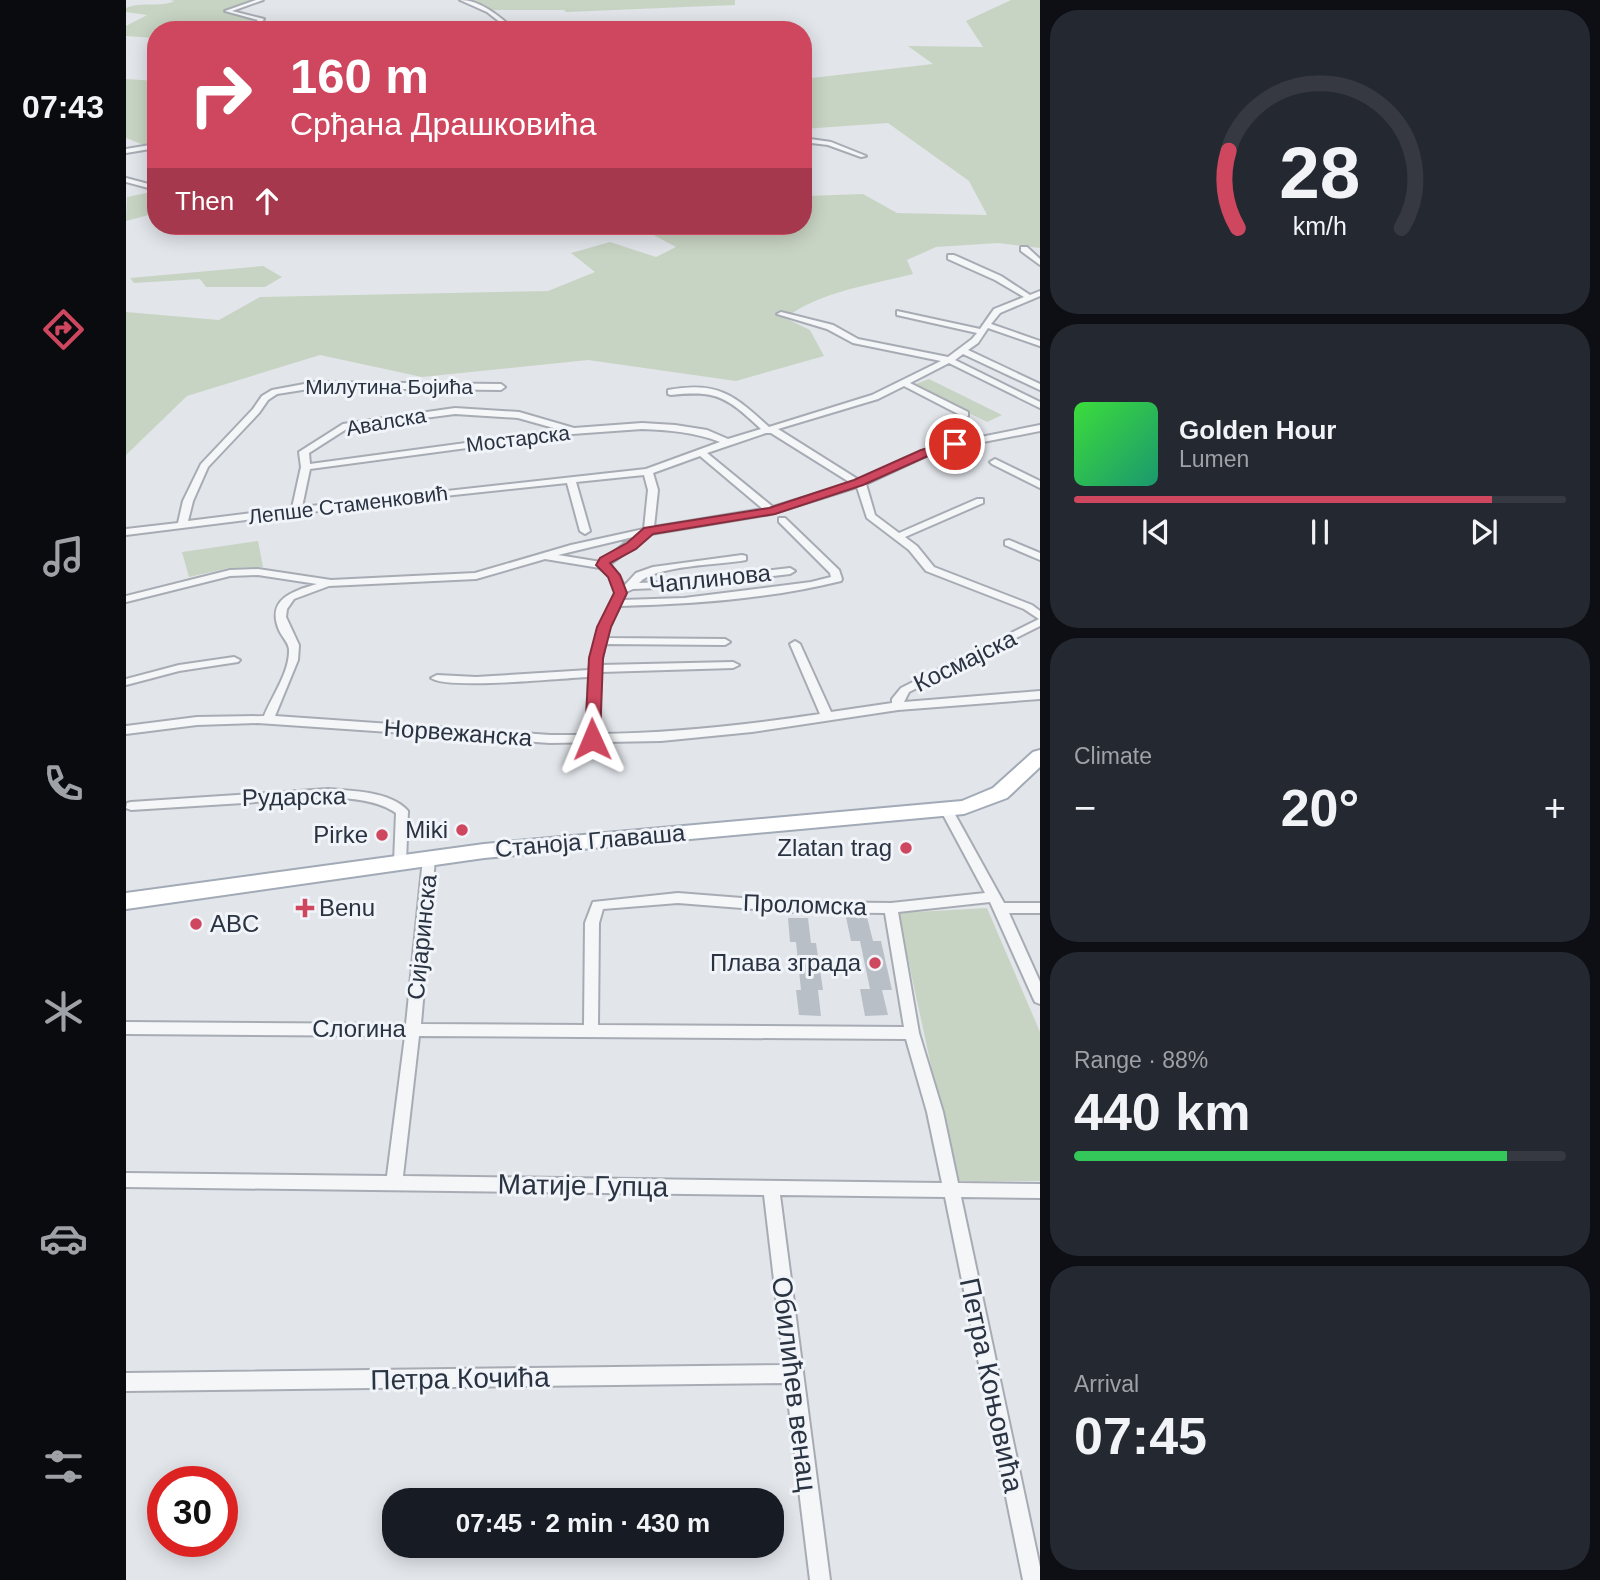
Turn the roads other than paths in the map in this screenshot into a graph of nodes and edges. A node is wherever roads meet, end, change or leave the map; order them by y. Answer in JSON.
{"nodes":[{"id":1,"x":261,"y":0,"type":"edge"},
{"id":2,"x":462,"y":0,"type":"edge"},
{"id":3,"x":260,"y":21,"type":"edge"},
{"id":4,"x":502,"y":21,"type":"edge"},
{"id":5,"x":812,"y":141,"type":"edge"},
{"id":6,"x":147,"y":148,"type":"edge"},
{"id":7,"x":126,"y":151,"type":"edge"},
{"id":8,"x":863,"y":156,"type":"dead end"},
{"id":9,"x":126,"y":180,"type":"edge"},
{"id":10,"x":147,"y":186,"type":"edge"},
{"id":11,"x":1024,"y":249,"type":"dead end"},
{"id":12,"x":951,"y":257,"type":"dead end"},
{"id":13,"x":1040,"y":263,"type":"edge"},
{"id":14,"x":1040,"y":293,"type":"edge"},
{"id":15,"x":1027,"y":296,"type":"junction"},
{"id":16,"x":781,"y":313,"type":"dead end"},
{"id":17,"x":901,"y":313,"type":"dead end"},
{"id":18,"x":984,"y":329,"type":"junction"},
{"id":19,"x":1040,"y":344,"type":"edge"},
{"id":20,"x":963,"y":351,"type":"junction"},
{"id":21,"x":948,"y":360,"type":"junction"},
{"id":22,"x":903,"y":382,"type":"junction"},
{"id":23,"x":501,"y":387,"type":"dead end"},
{"id":24,"x":1040,"y":387,"type":"edge"},
{"id":25,"x":671,"y":392,"type":"dead end"},
{"id":26,"x":1040,"y":405,"type":"edge"},
{"id":27,"x":965,"y":414,"type":"dead end"},
{"id":28,"x":1040,"y":428,"type":"edge"},
{"id":29,"x":771,"y":430,"type":"junction"},
{"id":30,"x":575,"y":432,"type":"junction"},
{"id":31,"x":728,"y":442,"type":"junction"},
{"id":32,"x":702,"y":453,"type":"junction"},
{"id":33,"x":995,"y":462,"type":"dead end"},
{"id":34,"x":306,"y":467,"type":"junction"},
{"id":35,"x":648,"y":472,"type":"junction"},
{"id":36,"x":571,"y":481,"type":"junction"},
{"id":37,"x":859,"y":483,"type":"junction"},
{"id":38,"x":1040,"y":485,"type":"edge"},
{"id":39,"x":981,"y":501,"type":"dead end"},
{"id":40,"x":771,"y":511,"type":"junction"},
{"id":41,"x":296,"y":512,"type":"junction"},
{"id":42,"x":782,"y":520,"type":"dead end"},
{"id":43,"x":183,"y":524,"type":"junction"},
{"id":44,"x":585,"y":531,"type":"dead end"},
{"id":45,"x":649,"y":531,"type":"junction"},
{"id":46,"x":126,"y":532,"type":"edge"},
{"id":47,"x":897,"y":537,"type":"junction"},
{"id":48,"x":1009,"y":543,"type":"dead end"},
{"id":49,"x":543,"y":555,"type":"junction"},
{"id":50,"x":1040,"y":556,"type":"edge"},
{"id":51,"x":742,"y":558,"type":"dead end"},
{"id":52,"x":603,"y":565,"type":"junction"},
{"id":53,"x":790,"y":571,"type":"dead end"},
{"id":54,"x":331,"y":583,"type":"junction"},
{"id":55,"x":623,"y":594,"type":"junction"},
{"id":56,"x":126,"y":599,"type":"edge"},
{"id":57,"x":1040,"y":616,"type":"edge"},
{"id":58,"x":1040,"y":622,"type":"edge"},
{"id":59,"x":600,"y":641,"type":"junction"},
{"id":60,"x":725,"y":642,"type":"dead end"},
{"id":61,"x":795,"y":644,"type":"dead end"},
{"id":62,"x":234,"y":660,"type":"dead end"},
{"id":63,"x":733,"y":665,"type":"dead end"},
{"id":64,"x":594,"y":671,"type":"junction"},
{"id":65,"x":436,"y":678,"type":"dead end"},
{"id":66,"x":126,"y":682,"type":"edge"},
{"id":67,"x":1040,"y":695,"type":"edge"},
{"id":68,"x":898,"y":706,"type":"junction"},
{"id":69,"x":828,"y":718,"type":"junction"},
{"id":70,"x":268,"y":719,"type":"junction"},
{"id":71,"x":126,"y":730,"type":"edge"},
{"id":72,"x":592,"y":739,"type":"junction"},
{"id":73,"x":1040,"y":757,"type":"edge"},
{"id":74,"x":131,"y":806,"type":"dead end"},
{"id":75,"x":946,"y":809,"type":"junction"},
{"id":76,"x":429,"y":859,"type":"junction"},
{"id":77,"x":400,"y":862,"type":"junction"},
{"id":78,"x":126,"y":901,"type":"edge"},
{"id":79,"x":996,"y":903,"type":"junction"},
{"id":80,"x":891,"y":908,"type":"junction"},
{"id":81,"x":1040,"y":908,"type":"edge"},
{"id":82,"x":1040,"y":998,"type":"edge"},
{"id":83,"x":126,"y":1028,"type":"edge"},
{"id":84,"x":413,"y":1029,"type":"junction"},
{"id":85,"x":591,"y":1029,"type":"junction"},
{"id":86,"x":912,"y":1032,"type":"junction"},
{"id":87,"x":126,"y":1180,"type":"edge"},
{"id":88,"x":394,"y":1182,"type":"junction"},
{"id":89,"x":771,"y":1188,"type":"junction"},
{"id":90,"x":950,"y":1191,"type":"junction"},
{"id":91,"x":1040,"y":1191,"type":"edge"},
{"id":92,"x":793,"y":1374,"type":"junction"},
{"id":93,"x":126,"y":1382,"type":"edge"},
{"id":94,"x":820,"y":1580,"type":"edge"},
{"id":95,"x":1033,"y":1580,"type":"edge"}],
"edges":[{"from":1,"to":3,"type":"street"},
{"from":2,"to":4,"type":"street"},
{"from":5,"to":8,"type":"street"},
{"from":6,"to":7,"type":"street"},
{"from":9,"to":10,"type":"street"},
{"from":11,"to":13,"type":"street"},
{"from":12,"to":15,"type":"street"},
{"from":14,"to":15,"type":"street","name":"Лепше Стаменковић"},
{"from":15,"to":18,"type":"street","name":"Лепше Стаменковић"},
{"from":16,"to":21,"type":"street"},
{"from":17,"to":18,"type":"street"},
{"from":18,"to":19,"type":"street"},
{"from":18,"to":20,"type":"street","name":"Лепше Стаменковић"},
{"from":20,"to":21,"type":"street","name":"Лепше Стаменковић"},
{"from":20,"to":24,"type":"street"},
{"from":21,"to":22,"type":"street","name":"Лепше Стаменковић"},
{"from":21,"to":26,"type":"street"},
{"from":22,"to":27,"type":"street"},
{"from":22,"to":29,"type":"street","name":"Лепше Стаменковић"},
{"from":23,"to":43,"type":"street","name":"Милутина Бојића"},
{"from":25,"to":29,"type":"street"},
{"from":28,"to":37,"type":"street"},
{"from":29,"to":31,"type":"street","name":"Лепше Стаменковић"},
{"from":29,"to":37,"type":"street"},
{"from":30,"to":31,"type":"street","name":"Мостарска"},
{"from":30,"to":34,"type":"street","name":"Мостарска"},
{"from":30,"to":34,"type":"street","name":"Авалска"},
{"from":31,"to":32,"type":"street","name":"Лепше Стаменковић"},
{"from":32,"to":35,"type":"street","name":"Лепше Стаменковић"},
{"from":32,"to":40,"type":"street"},
{"from":33,"to":38,"type":"street"},
{"from":34,"to":41,"type":"street","name":"Авалска"},
{"from":35,"to":36,"type":"street","name":"Лепше Стаменковић"},
{"from":35,"to":45,"type":"street"},
{"from":36,"to":41,"type":"street","name":"Лепше Стаменковић"},
{"from":36,"to":44,"type":"street"},
{"from":37,"to":40,"type":"street"},
{"from":37,"to":47,"type":"street"},
{"from":39,"to":47,"type":"street"},
{"from":40,"to":45,"type":"street"},
{"from":41,"to":43,"type":"street","name":"Лепше Стаменковић"},
{"from":42,"to":55,"type":"street"},
{"from":43,"to":46,"type":"street","name":"Лепше Стаменковић"},
{"from":45,"to":49,"type":"street"},
{"from":45,"to":52,"type":"street"},
{"from":47,"to":57,"type":"street"},
{"from":48,"to":50,"type":"street"},
{"from":49,"to":52,"type":"street"},
{"from":49,"to":54,"type":"street"},
{"from":51,"to":55,"type":"street"},
{"from":52,"to":55,"type":"street"},
{"from":53,"to":55,"type":"street","name":"Чаплинова"},
{"from":54,"to":56,"type":"street"},
{"from":54,"to":70,"type":"street"},
{"from":55,"to":59,"type":"street"},
{"from":58,"to":68,"type":"street","name":"Космајска"},
{"from":59,"to":60,"type":"street"},
{"from":59,"to":64,"type":"street"},
{"from":61,"to":69,"type":"street"},
{"from":62,"to":66,"type":"street"},
{"from":63,"to":64,"type":"street"},
{"from":64,"to":65,"type":"street"},
{"from":64,"to":72,"type":"street"},
{"from":67,"to":68,"type":"street","name":"Норвежанска"},
{"from":68,"to":69,"type":"street","name":"Норвежанска"},
{"from":69,"to":72,"type":"street","name":"Норвежанска"},
{"from":70,"to":71,"type":"street","name":"Норвежанска"},
{"from":70,"to":72,"type":"street","name":"Норвежанска"},
{"from":73,"to":75,"type":"main road","name":"Станоја Главаша"},
{"from":74,"to":77,"type":"street","name":"Рударска"},
{"from":75,"to":76,"type":"main road","name":"Станоја Главаша"},
{"from":75,"to":79,"type":"street"},
{"from":76,"to":77,"type":"main road","name":"Станоја Главаша"},
{"from":76,"to":84,"type":"street","name":"Сијаринска"},
{"from":77,"to":78,"type":"main road","name":"Станоја Главаша"},
{"from":79,"to":80,"type":"street"},
{"from":79,"to":81,"type":"street"},
{"from":79,"to":82,"type":"street"},
{"from":80,"to":85,"type":"street","name":"Проломска"},
{"from":80,"to":86,"type":"street","name":"Проломска"},
{"from":83,"to":84,"type":"street","name":"Слогина"},
{"from":84,"to":85,"type":"street","name":"Слогина"},
{"from":84,"to":88,"type":"street","name":"Сијаринска"},
{"from":85,"to":86,"type":"street","name":"Слогина"},
{"from":86,"to":90,"type":"street","name":"Проломска"},
{"from":87,"to":88,"type":"street","name":"Матије Гупца"},
{"from":88,"to":89,"type":"street","name":"Матије Гупца"},
{"from":89,"to":90,"type":"street","name":"Матије Гупца"},
{"from":89,"to":92,"type":"street","name":"Обилићев венац"},
{"from":90,"to":91,"type":"street","name":"Матије Гупца"},
{"from":90,"to":95,"type":"street","name":"Петра Коњовића"},
{"from":92,"to":93,"type":"street","name":"Петра Кочића"},
{"from":92,"to":94,"type":"street","name":"Обилићев венац"}]}
